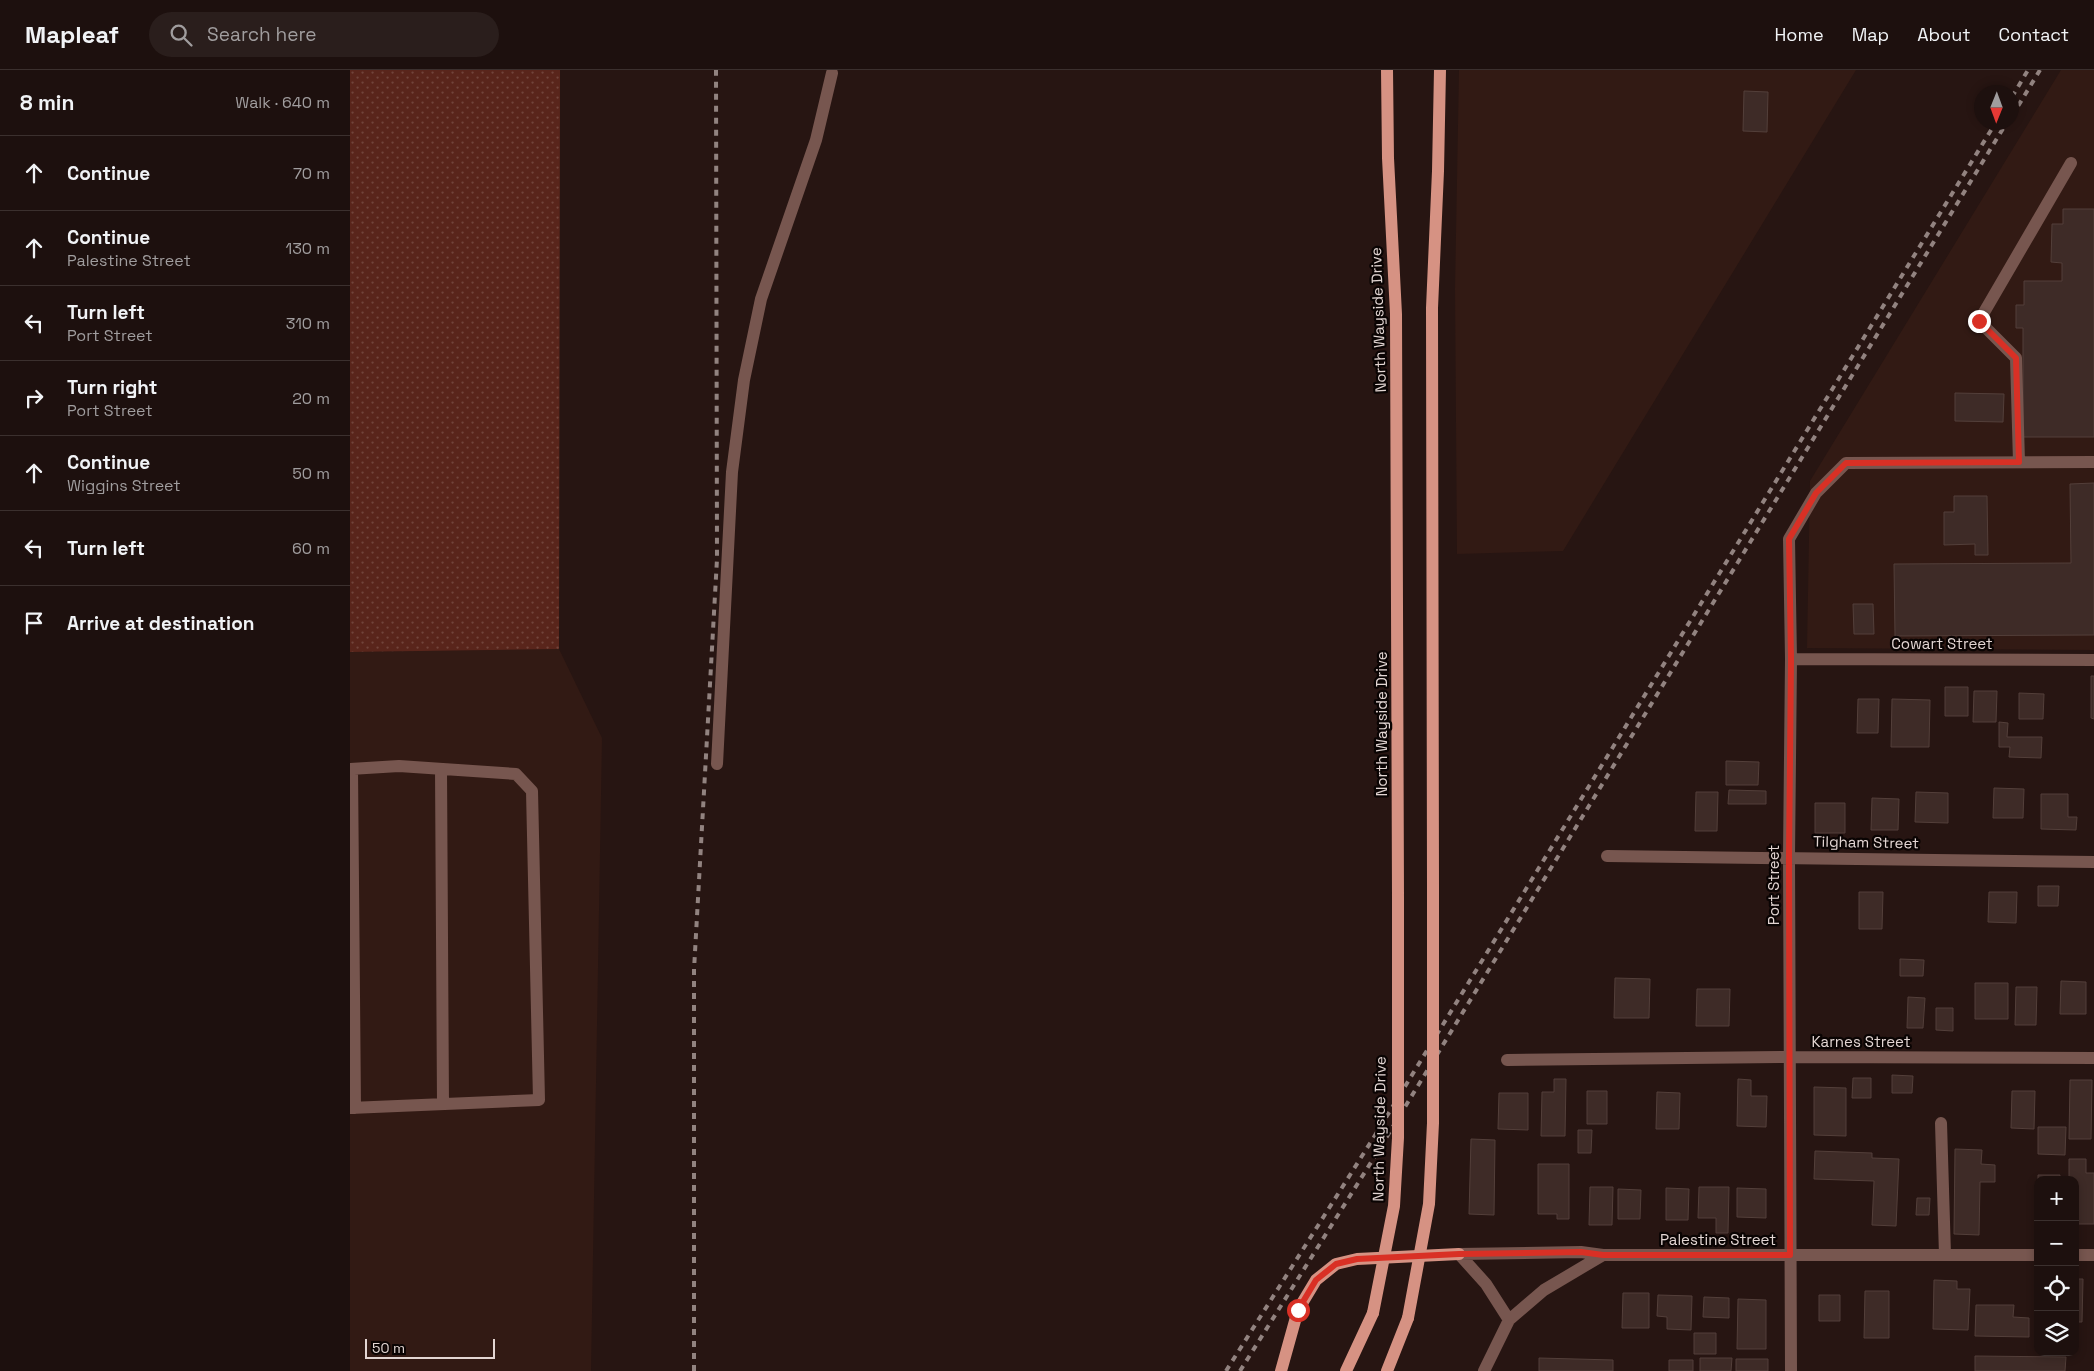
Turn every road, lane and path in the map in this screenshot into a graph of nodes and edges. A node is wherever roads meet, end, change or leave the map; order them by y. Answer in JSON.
{"nodes":[{"id":1,"x":1387,"y":70,"type":"edge"},
{"id":2,"x":1440,"y":70,"type":"edge"},
{"id":3,"x":828,"y":71,"type":"edge"},
{"id":4,"x":2072,"y":164,"type":"dead end"},
{"id":5,"x":2019,"y":462,"type":"junction"},
{"id":6,"x":2094,"y":462,"type":"edge"},
{"id":7,"x":1791,"y":659,"type":"junction"},
{"id":8,"x":2094,"y":660,"type":"edge"},
{"id":9,"x":718,"y":764,"type":"dead end"},
{"id":10,"x":351,"y":769,"type":"edge"},
{"id":11,"x":441,"y":769,"type":"junction"},
{"id":12,"x":1607,"y":856,"type":"dead end"},
{"id":13,"x":1789,"y":857,"type":"junction"},
{"id":14,"x":2094,"y":862,"type":"edge"},
{"id":15,"x":1790,"y":1057,"type":"junction"},
{"id":16,"x":2094,"y":1058,"type":"edge"},
{"id":17,"x":1508,"y":1060,"type":"dead end"},
{"id":18,"x":443,"y":1104,"type":"junction"},
{"id":19,"x":352,"y":1108,"type":"edge"},
{"id":20,"x":1941,"y":1123,"type":"dead end"},
{"id":21,"x":1459,"y":1254,"type":"junction"},
{"id":22,"x":1603,"y":1255,"type":"junction"},
{"id":23,"x":1790,"y":1255,"type":"junction"},
{"id":24,"x":1945,"y":1255,"type":"junction"},
{"id":25,"x":2034,"y":1255,"type":"edge"},
{"id":26,"x":2079,"y":1255,"type":"edge"},
{"id":27,"x":2094,"y":1255,"type":"edge"},
{"id":28,"x":1509,"y":1320,"type":"junction"},
{"id":29,"x":1281,"y":1371,"type":"edge"},
{"id":30,"x":1346,"y":1371,"type":"edge"},
{"id":31,"x":1387,"y":1371,"type":"edge"},
{"id":32,"x":1484,"y":1371,"type":"edge"},
{"id":33,"x":1792,"y":1371,"type":"edge"}],
"edges":[{"from":1,"to":30,"type":"main road","name":"North Wayside Drive","bridge":true},
{"from":2,"to":31,"type":"main road","bridge":true},
{"from":3,"to":9,"type":"street"},
{"from":4,"to":5,"type":"street"},
{"from":5,"to":6,"type":"street","name":"Port Street"},
{"from":5,"to":7,"type":"street","name":"Port Street"},
{"from":7,"to":8,"type":"street","name":"Cowart Street"},
{"from":7,"to":13,"type":"street","name":"Port Street"},
{"from":10,"to":11,"type":"street"},
{"from":10,"to":19,"type":"street"},
{"from":11,"to":18,"type":"street"},
{"from":11,"to":18,"type":"street"},
{"from":12,"to":13,"type":"street","name":"Tilgham Street"},
{"from":13,"to":14,"type":"street","name":"Tilgham Street"},
{"from":13,"to":15,"type":"street","name":"Port Street"},
{"from":15,"to":16,"type":"street","name":"Karnes Street"},
{"from":15,"to":17,"type":"street","name":"Karnes Street"},
{"from":15,"to":23,"type":"street","name":"Port Street"},
{"from":18,"to":19,"type":"street"},
{"from":20,"to":24,"type":"street"},
{"from":21,"to":22,"type":"street","name":"Palestine Street"},
{"from":21,"to":28,"type":"street"},
{"from":21,"to":29,"type":"main road"},
{"from":22,"to":23,"type":"street","name":"Palestine Street"},
{"from":22,"to":28,"type":"street"},
{"from":23,"to":24,"type":"street","name":"Palestine Street"},
{"from":23,"to":33,"type":"street","name":"Port Street"},
{"from":24,"to":25,"type":"street","name":"Palestine Street"},
{"from":26,"to":27,"type":"street"},
{"from":28,"to":32,"type":"street"}]}
